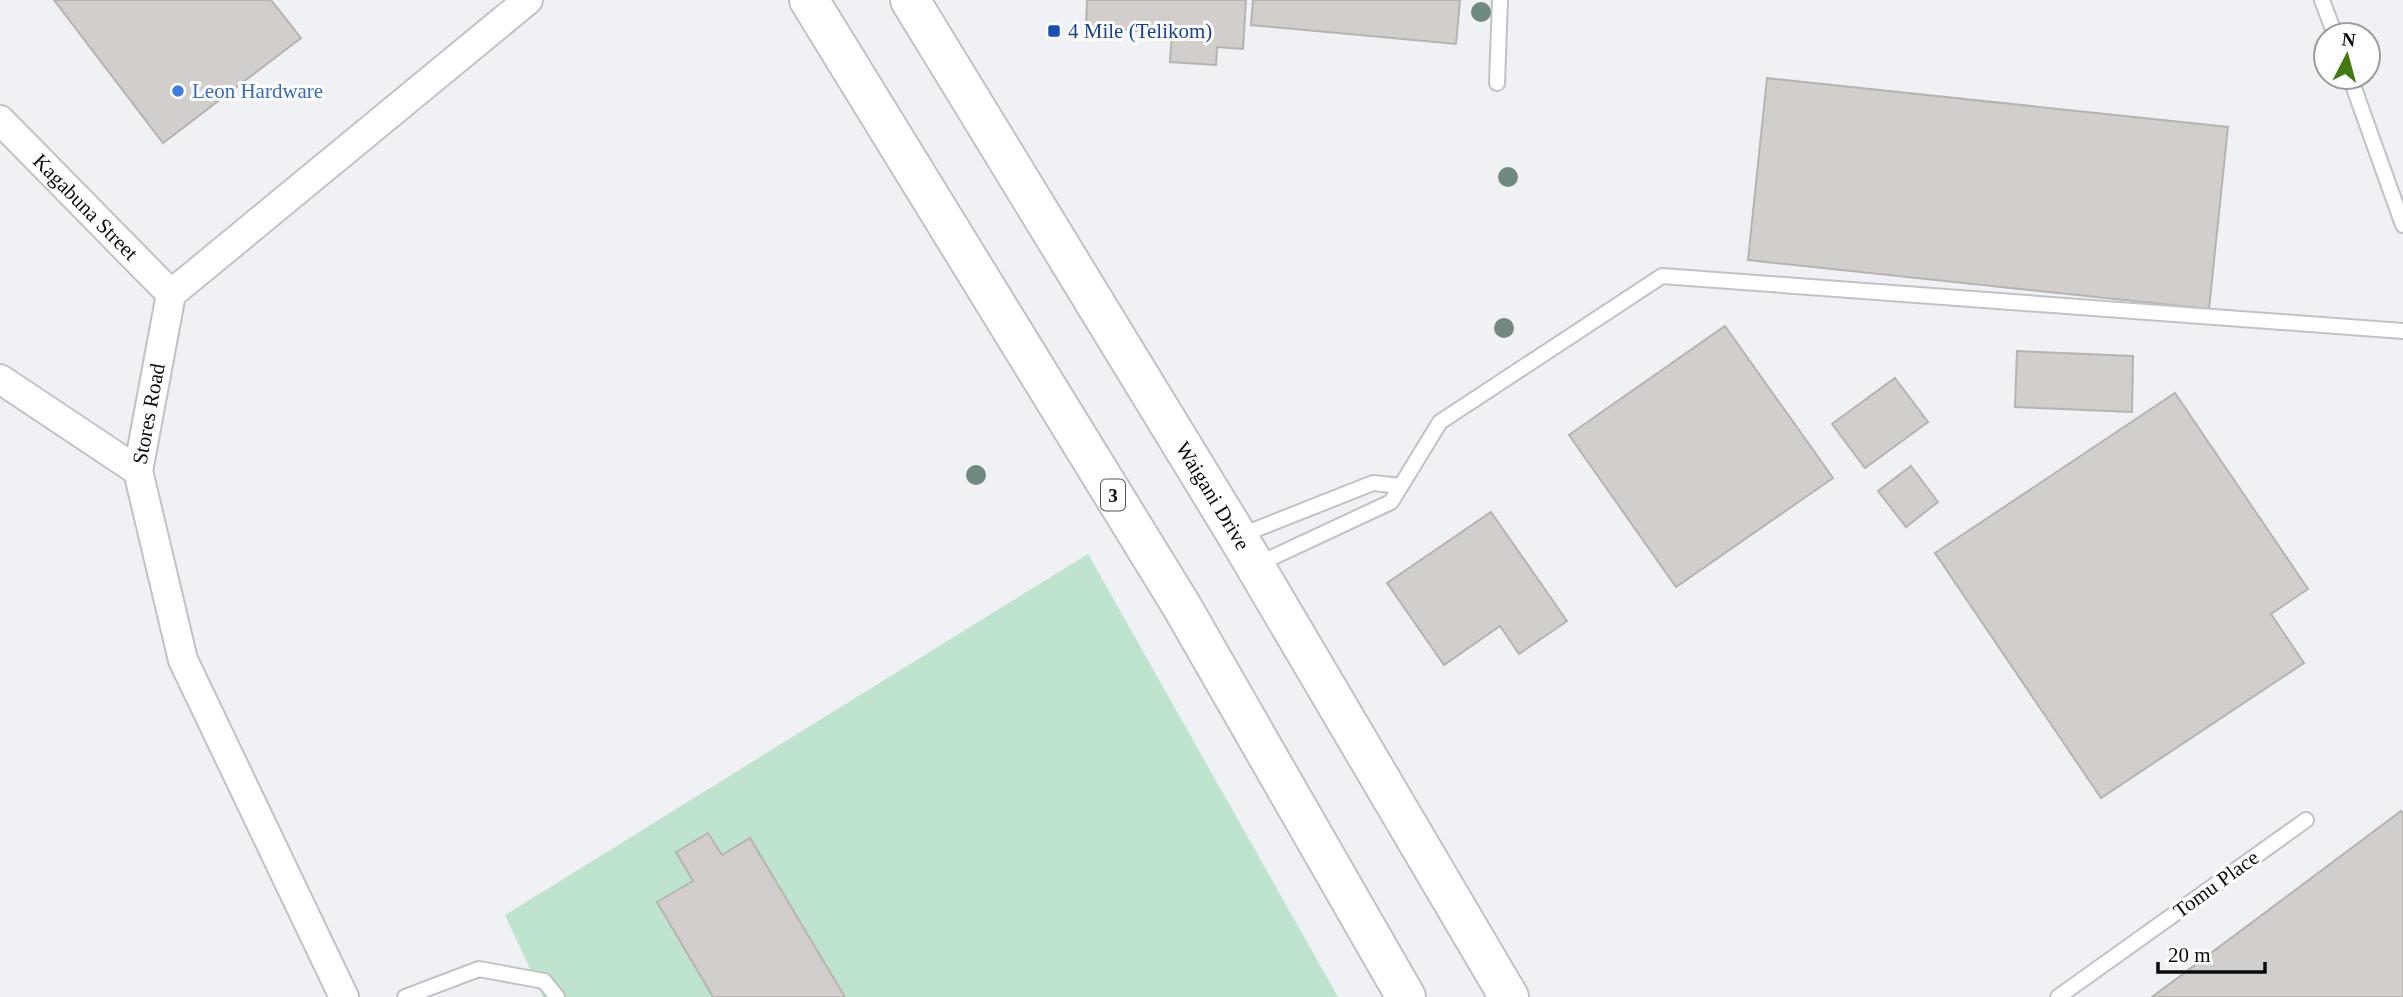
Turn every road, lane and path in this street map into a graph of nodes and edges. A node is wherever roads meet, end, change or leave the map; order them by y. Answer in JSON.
{"nodes":[{"id":1,"x":527,"y":0,"type":"edge"},
{"id":2,"x":809,"y":0,"type":"edge"},
{"id":3,"x":910,"y":0,"type":"edge"},
{"id":4,"x":1500,"y":0,"type":"edge"},
{"id":5,"x":2322,"y":0,"type":"edge"},
{"id":6,"x":2330,"y":21,"type":"edge"},
{"id":7,"x":1496,"y":83,"type":"dead end"},
{"id":8,"x":2355,"y":91,"type":"edge"},
{"id":9,"x":0,"y":120,"type":"edge"},
{"id":10,"x":2403,"y":225,"type":"edge"},
{"id":11,"x":171,"y":294,"type":"junction"},
{"id":12,"x":2403,"y":331,"type":"edge"},
{"id":13,"x":0,"y":379,"type":"edge"},
{"id":14,"x":138,"y":471,"type":"junction"},
{"id":15,"x":1401,"y":485,"type":"junction"},
{"id":16,"x":1246,"y":551,"type":"junction"},
{"id":17,"x":2306,"y":820,"type":"dead end"},
{"id":18,"x":344,"y":997,"type":"edge"},
{"id":19,"x":405,"y":997,"type":"edge"},
{"id":20,"x":557,"y":997,"type":"edge"},
{"id":21,"x":1406,"y":997,"type":"edge"},
{"id":22,"x":1509,"y":997,"type":"edge"},
{"id":23,"x":2058,"y":997,"type":"edge"}],
"edges":[{"from":1,"to":11,"type":"street"},
{"from":2,"to":21,"type":"highway","number":"3"},
{"from":3,"to":16,"type":"highway","name":"Waigani Drive"},
{"from":4,"to":7,"type":"lane"},
{"from":5,"to":6,"type":"lane"},
{"from":8,"to":10,"type":"lane"},
{"from":9,"to":11,"type":"street","name":"Kagabuna Street"},
{"from":11,"to":14,"type":"street","name":"Stores Road"},
{"from":12,"to":15,"type":"lane"},
{"from":13,"to":14,"type":"street"},
{"from":14,"to":18,"type":"street","name":"Stores Road"},
{"from":15,"to":16,"type":"lane"},
{"from":15,"to":16,"type":"lane"},
{"from":16,"to":22,"type":"highway","name":"Waigani Drive"},
{"from":17,"to":23,"type":"lane","name":"Tomu Place"},
{"from":19,"to":20,"type":"lane"}]}
